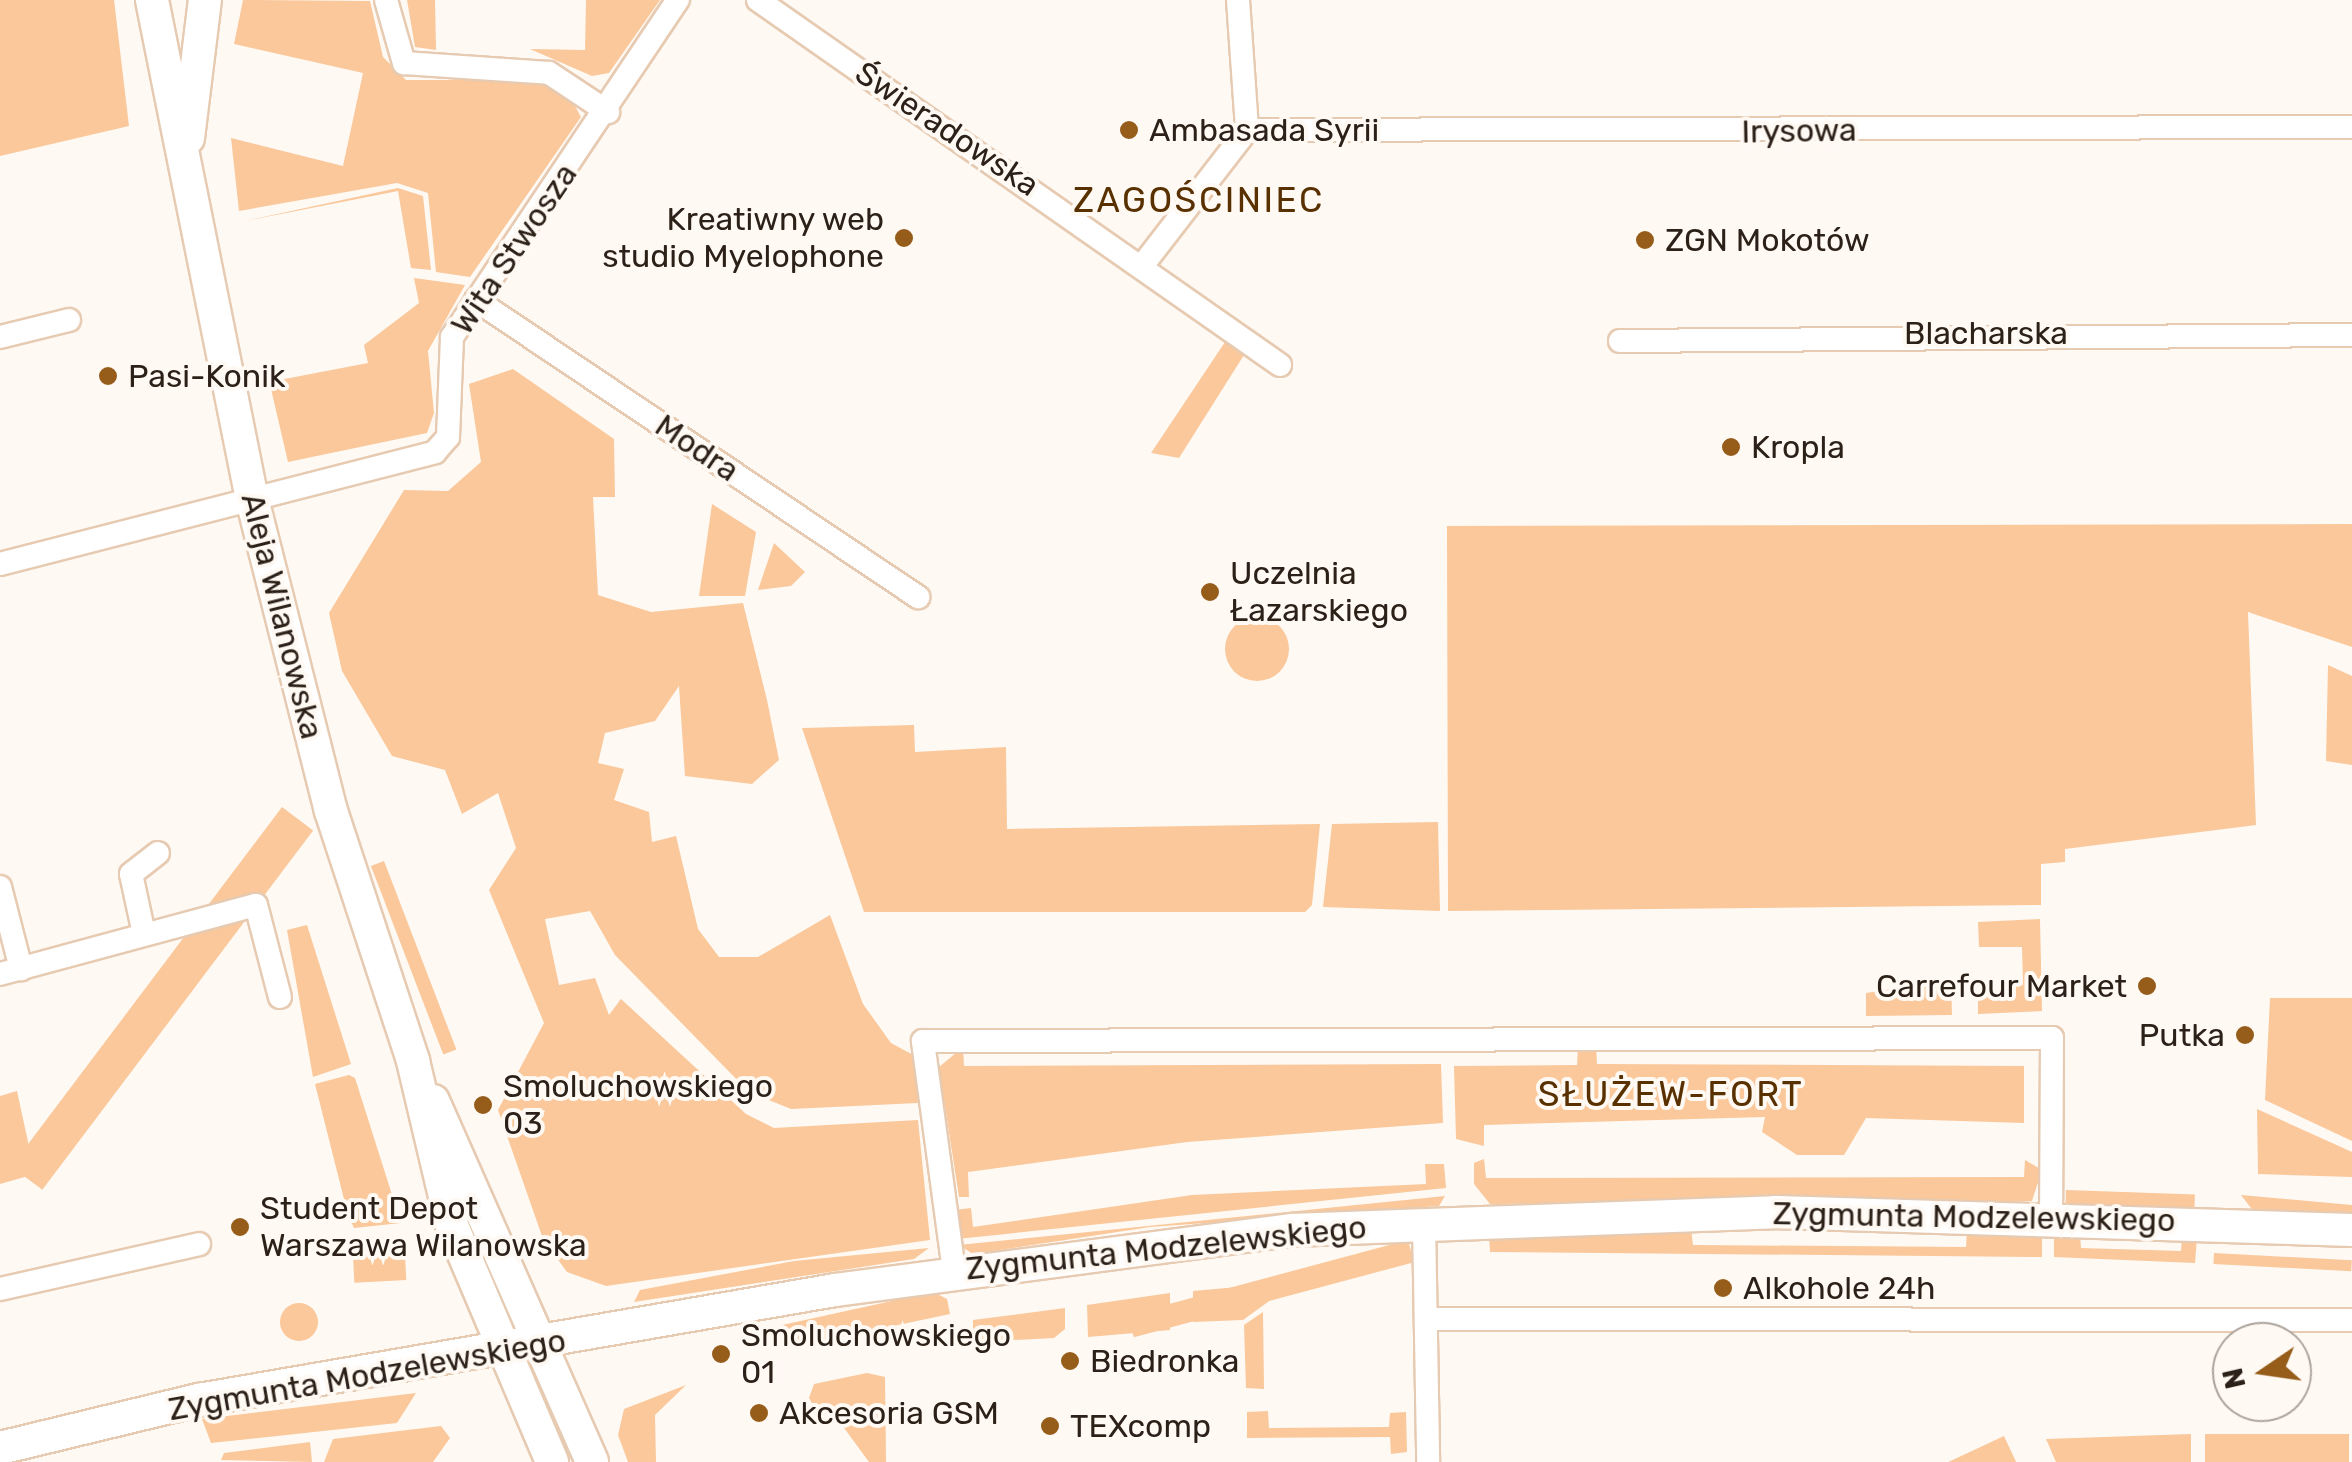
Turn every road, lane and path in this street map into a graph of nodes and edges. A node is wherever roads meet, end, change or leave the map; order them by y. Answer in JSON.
{"nodes":[{"id":1,"x":152,"y":0,"type":"edge"},
{"id":2,"x":206,"y":0,"type":"edge"},
{"id":3,"x":386,"y":0,"type":"edge"},
{"id":4,"x":678,"y":0,"type":"edge"},
{"id":5,"x":758,"y":0,"type":"edge"},
{"id":6,"x":1238,"y":0,"type":"edge"},
{"id":7,"x":608,"y":112,"type":"junction"},
{"id":8,"x":2352,"y":127,"type":"edge"},
{"id":9,"x":1247,"y":130,"type":"junction"},
{"id":10,"x":186,"y":162,"type":"junction"},
{"id":11,"x":1145,"y":262,"type":"junction"},
{"id":12,"x":476,"y":300,"type":"junction"},
{"id":13,"x":69,"y":320,"type":"dead end"},
{"id":14,"x":2352,"y":335,"type":"edge"},
{"id":15,"x":0,"y":336,"type":"edge"},
{"id":16,"x":1620,"y":342,"type":"dead end"},
{"id":17,"x":1280,"y":365,"type":"dead end"},
{"id":18,"x":252,"y":499,"type":"junction"},
{"id":19,"x":0,"y":564,"type":"edge"},
{"id":20,"x":918,"y":597,"type":"dead end"},
{"id":21,"x":158,"y":853,"type":"dead end"},
{"id":22,"x":0,"y":887,"type":"edge"},
{"id":23,"x":144,"y":934,"type":"junction"},
{"id":24,"x":10,"y":972,"type":"edge"},
{"id":25,"x":280,"y":998,"type":"dead end"},
{"id":26,"x":413,"y":1061,"type":"junction"},
{"id":27,"x":2051,"y":1218,"type":"junction"},
{"id":28,"x":1424,"y":1221,"type":"junction"},
{"id":29,"x":2351,"y":1230,"type":"edge"},
{"id":30,"x":199,"y":1244,"type":"dead end"},
{"id":31,"x":954,"y":1271,"type":"junction"},
{"id":32,"x":0,"y":1289,"type":"edge"},
{"id":33,"x":1426,"y":1319,"type":"junction"},
{"id":34,"x":2352,"y":1320,"type":"edge"},
{"id":35,"x":540,"y":1346,"type":"junction"},
{"id":36,"x":502,"y":1352,"type":"junction"},
{"id":37,"x":0,"y":1448,"type":"edge"},
{"id":38,"x":552,"y":1462,"type":"edge"},
{"id":39,"x":592,"y":1462,"type":"edge"},
{"id":40,"x":1428,"y":1462,"type":"edge"}],
"edges":[{"from":1,"to":10,"type":"street","name":"Aleja Wilanowska"},
{"from":2,"to":10,"type":"street","name":"Aleja Wilanowska"},
{"from":3,"to":7,"type":"street"},
{"from":4,"to":7,"type":"street","name":"Wita Stwosza"},
{"from":5,"to":11,"type":"street","name":"Świeradowska"},
{"from":6,"to":9,"type":"street"},
{"from":7,"to":12,"type":"street","name":"Wita Stwosza"},
{"from":8,"to":9,"type":"street","name":"Irysowa"},
{"from":9,"to":11,"type":"street"},
{"from":10,"to":18,"type":"street","name":"Aleja Wilanowska"},
{"from":11,"to":17,"type":"street","name":"Świeradowska"},
{"from":12,"to":18,"type":"street","name":"Wita Stwosza"},
{"from":12,"to":20,"type":"street","name":"Modra"},
{"from":13,"to":15,"type":"street"},
{"from":14,"to":16,"type":"street","name":"Blacharska"},
{"from":18,"to":19,"type":"street","name":"Wita Stwosza"},
{"from":18,"to":26,"type":"street","name":"Aleja Wilanowska"},
{"from":21,"to":23,"type":"street"},
{"from":22,"to":24,"type":"street"},
{"from":23,"to":24,"type":"street"},
{"from":23,"to":25,"type":"street"},
{"from":26,"to":35,"type":"street","name":"Aleja Wilanowska"},
{"from":26,"to":36,"type":"street","name":"Aleja Wilanowska"},
{"from":27,"to":28,"type":"street","name":"Zygmunta Modzelewskiego"},
{"from":27,"to":29,"type":"street","name":"Zygmunta Modzelewskiego"},
{"from":27,"to":31,"type":"street"},
{"from":28,"to":31,"type":"street","name":"Zygmunta Modzelewskiego"},
{"from":28,"to":33,"type":"street"},
{"from":30,"to":32,"type":"street"},
{"from":31,"to":35,"type":"street","name":"Zygmunta Modzelewskiego"},
{"from":33,"to":34,"type":"street"},
{"from":33,"to":40,"type":"street"},
{"from":35,"to":36,"type":"street","name":"Zygmunta Modzelewskiego"},
{"from":35,"to":39,"type":"street","name":"Aleja Wilanowska"},
{"from":36,"to":37,"type":"street","name":"Zygmunta Modzelewskiego"},
{"from":36,"to":38,"type":"street","name":"Aleja Wilanowska"}]}
